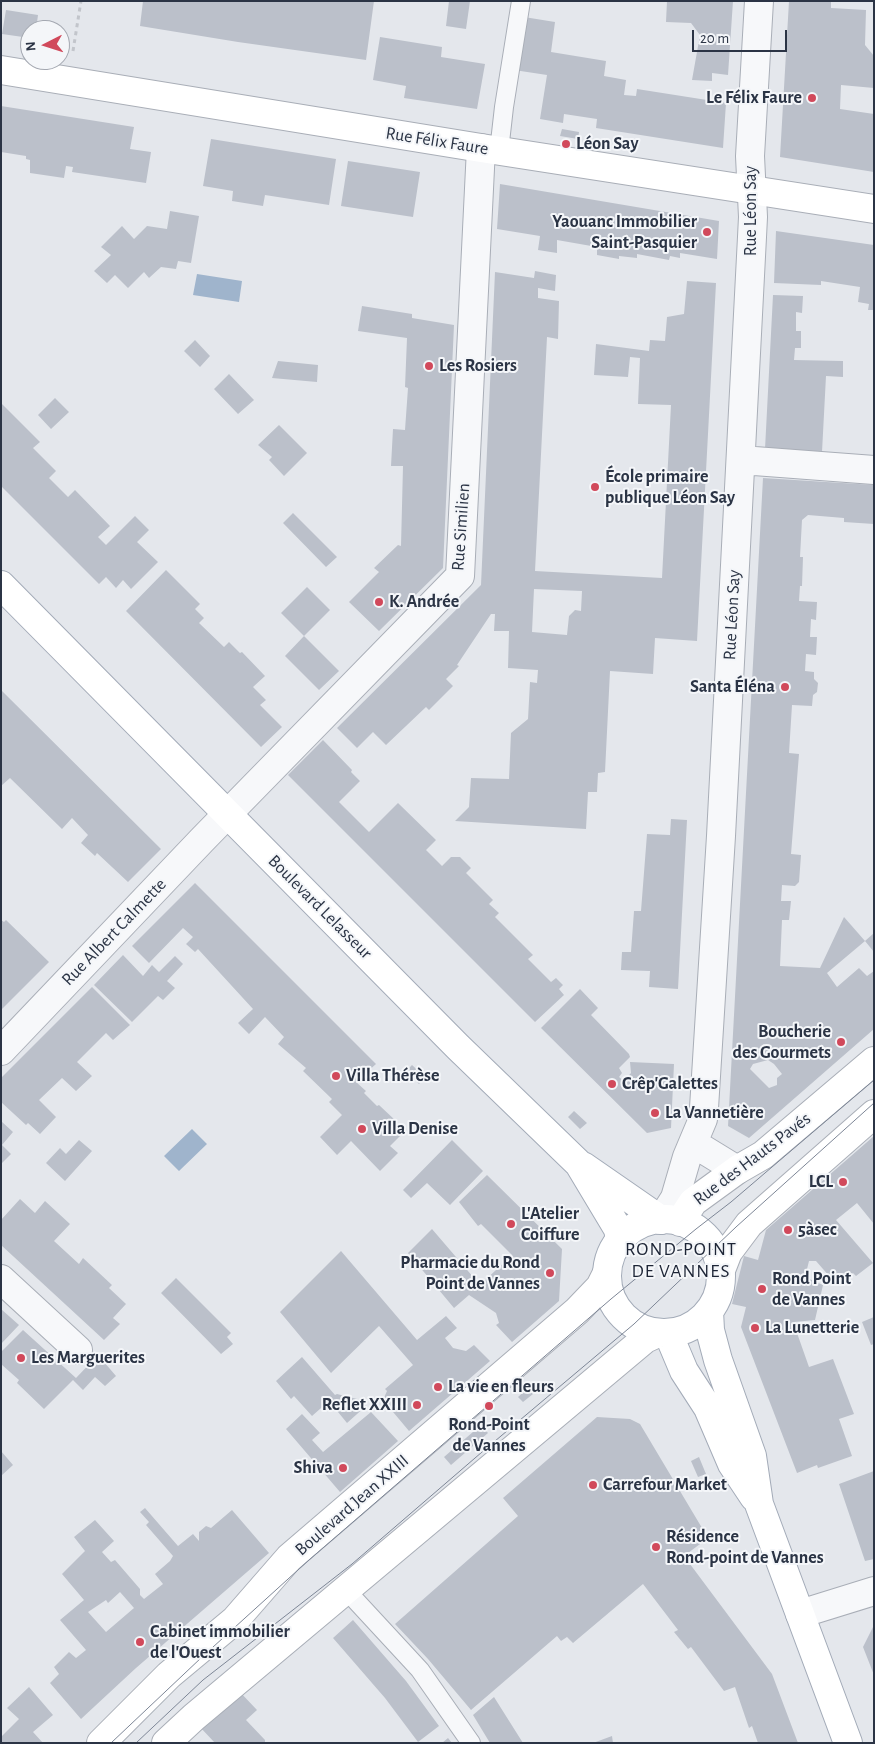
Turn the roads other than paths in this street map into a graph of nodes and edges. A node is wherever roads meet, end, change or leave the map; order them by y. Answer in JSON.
{"nodes":[{"id":1,"x":521,"y":1,"type":"edge"},
{"id":2,"x":759,"y":1,"type":"edge"},
{"id":3,"x":1,"y":70,"type":"edge"},
{"id":4,"x":490,"y":149,"type":"junction"},
{"id":5,"x":752,"y":191,"type":"junction"},
{"id":6,"x":874,"y":209,"type":"edge"},
{"id":7,"x":741,"y":460,"type":"junction"},
{"id":8,"x":874,"y":470,"type":"edge"},
{"id":9,"x":1,"y":585,"type":"edge"},
{"id":10,"x":228,"y":814,"type":"junction"},
{"id":11,"x":1,"y":1050,"type":"edge"},
{"id":12,"x":874,"y":1061,"type":"edge"},
{"id":13,"x":874,"y":1114,"type":"edge"},
{"id":14,"x":693,"y":1143,"type":"junction"},
{"id":15,"x":579,"y":1164,"type":"junction"},
{"id":16,"x":737,"y":1170,"type":"junction"},
{"id":17,"x":670,"y":1221,"type":"junction"},
{"id":18,"x":620,"y":1240,"type":"junction"},
{"id":19,"x":720,"y":1270,"type":"junction"},
{"id":20,"x":607,"y":1273,"type":"junction"},
{"id":21,"x":1,"y":1278,"type":"edge"},
{"id":22,"x":709,"y":1311,"type":"junction"},
{"id":23,"x":663,"y":1333,"type":"junction"},
{"id":24,"x":78,"y":1350,"type":"dead end"},
{"id":25,"x":758,"y":1504,"type":"junction"},
{"id":26,"x":346,"y":1590,"type":"junction"},
{"id":27,"x":874,"y":1591,"type":"edge"},
{"id":28,"x":800,"y":1614,"type":"junction"},
{"id":29,"x":101,"y":1743,"type":"edge"},
{"id":30,"x":166,"y":1743,"type":"edge"},
{"id":31,"x":471,"y":1743,"type":"edge"},
{"id":32,"x":848,"y":1743,"type":"edge"}],
"edges":[{"from":1,"to":4,"type":"lane"},
{"from":2,"to":5,"type":"street","name":"Rue Léon Say"},
{"from":3,"to":4,"type":"main road","name":"Rue Félix Faure"},
{"from":4,"to":5,"type":"main road","name":"Rue Félix Faure"},
{"from":4,"to":10,"type":"street","name":"Rue Similien"},
{"from":5,"to":6,"type":"main road","name":"Rue Félix Faure"},
{"from":5,"to":7,"type":"street","name":"Rue Léon Say"},
{"from":7,"to":8,"type":"street"},
{"from":7,"to":14,"type":"street","name":"Rue Léon Say"},
{"from":9,"to":10,"type":"main road","name":"Boulevard Lelasseur"},
{"from":10,"to":11,"type":"street","name":"Rue Albert Calmette"},
{"from":10,"to":15,"type":"main road","name":"Boulevard Lelasseur"},
{"from":12,"to":16,"type":"main road","name":"Rue des Hauts Pavés"},
{"from":13,"to":19,"type":"main road"},
{"from":14,"to":16,"type":"street"},
{"from":14,"to":17,"type":"street","name":"Rue Léon Say"},
{"from":15,"to":17,"type":"main road"},
{"from":15,"to":18,"type":"main road","name":"Boulevard Lelasseur"},
{"from":16,"to":17,"type":"main road","name":"Rue des Hauts Pavés"},
{"from":17,"to":18,"type":"main road"},
{"from":17,"to":19,"type":"main road"},
{"from":18,"to":20,"type":"main road"},
{"from":19,"to":22,"type":"main road"},
{"from":20,"to":23,"type":"main road"},
{"from":20,"to":29,"type":"main road","name":"Boulevard Jean XXIII"},
{"from":21,"to":24,"type":"street"},
{"from":22,"to":23,"type":"main road"},
{"from":22,"to":25,"type":"main road"},
{"from":23,"to":25,"type":"main road"},
{"from":23,"to":26,"type":"main road"},
{"from":25,"to":28,"type":"main road"},
{"from":26,"to":30,"type":"main road"},
{"from":26,"to":31,"type":"lane"},
{"from":27,"to":28,"type":"street"},
{"from":28,"to":32,"type":"main road"}]}
